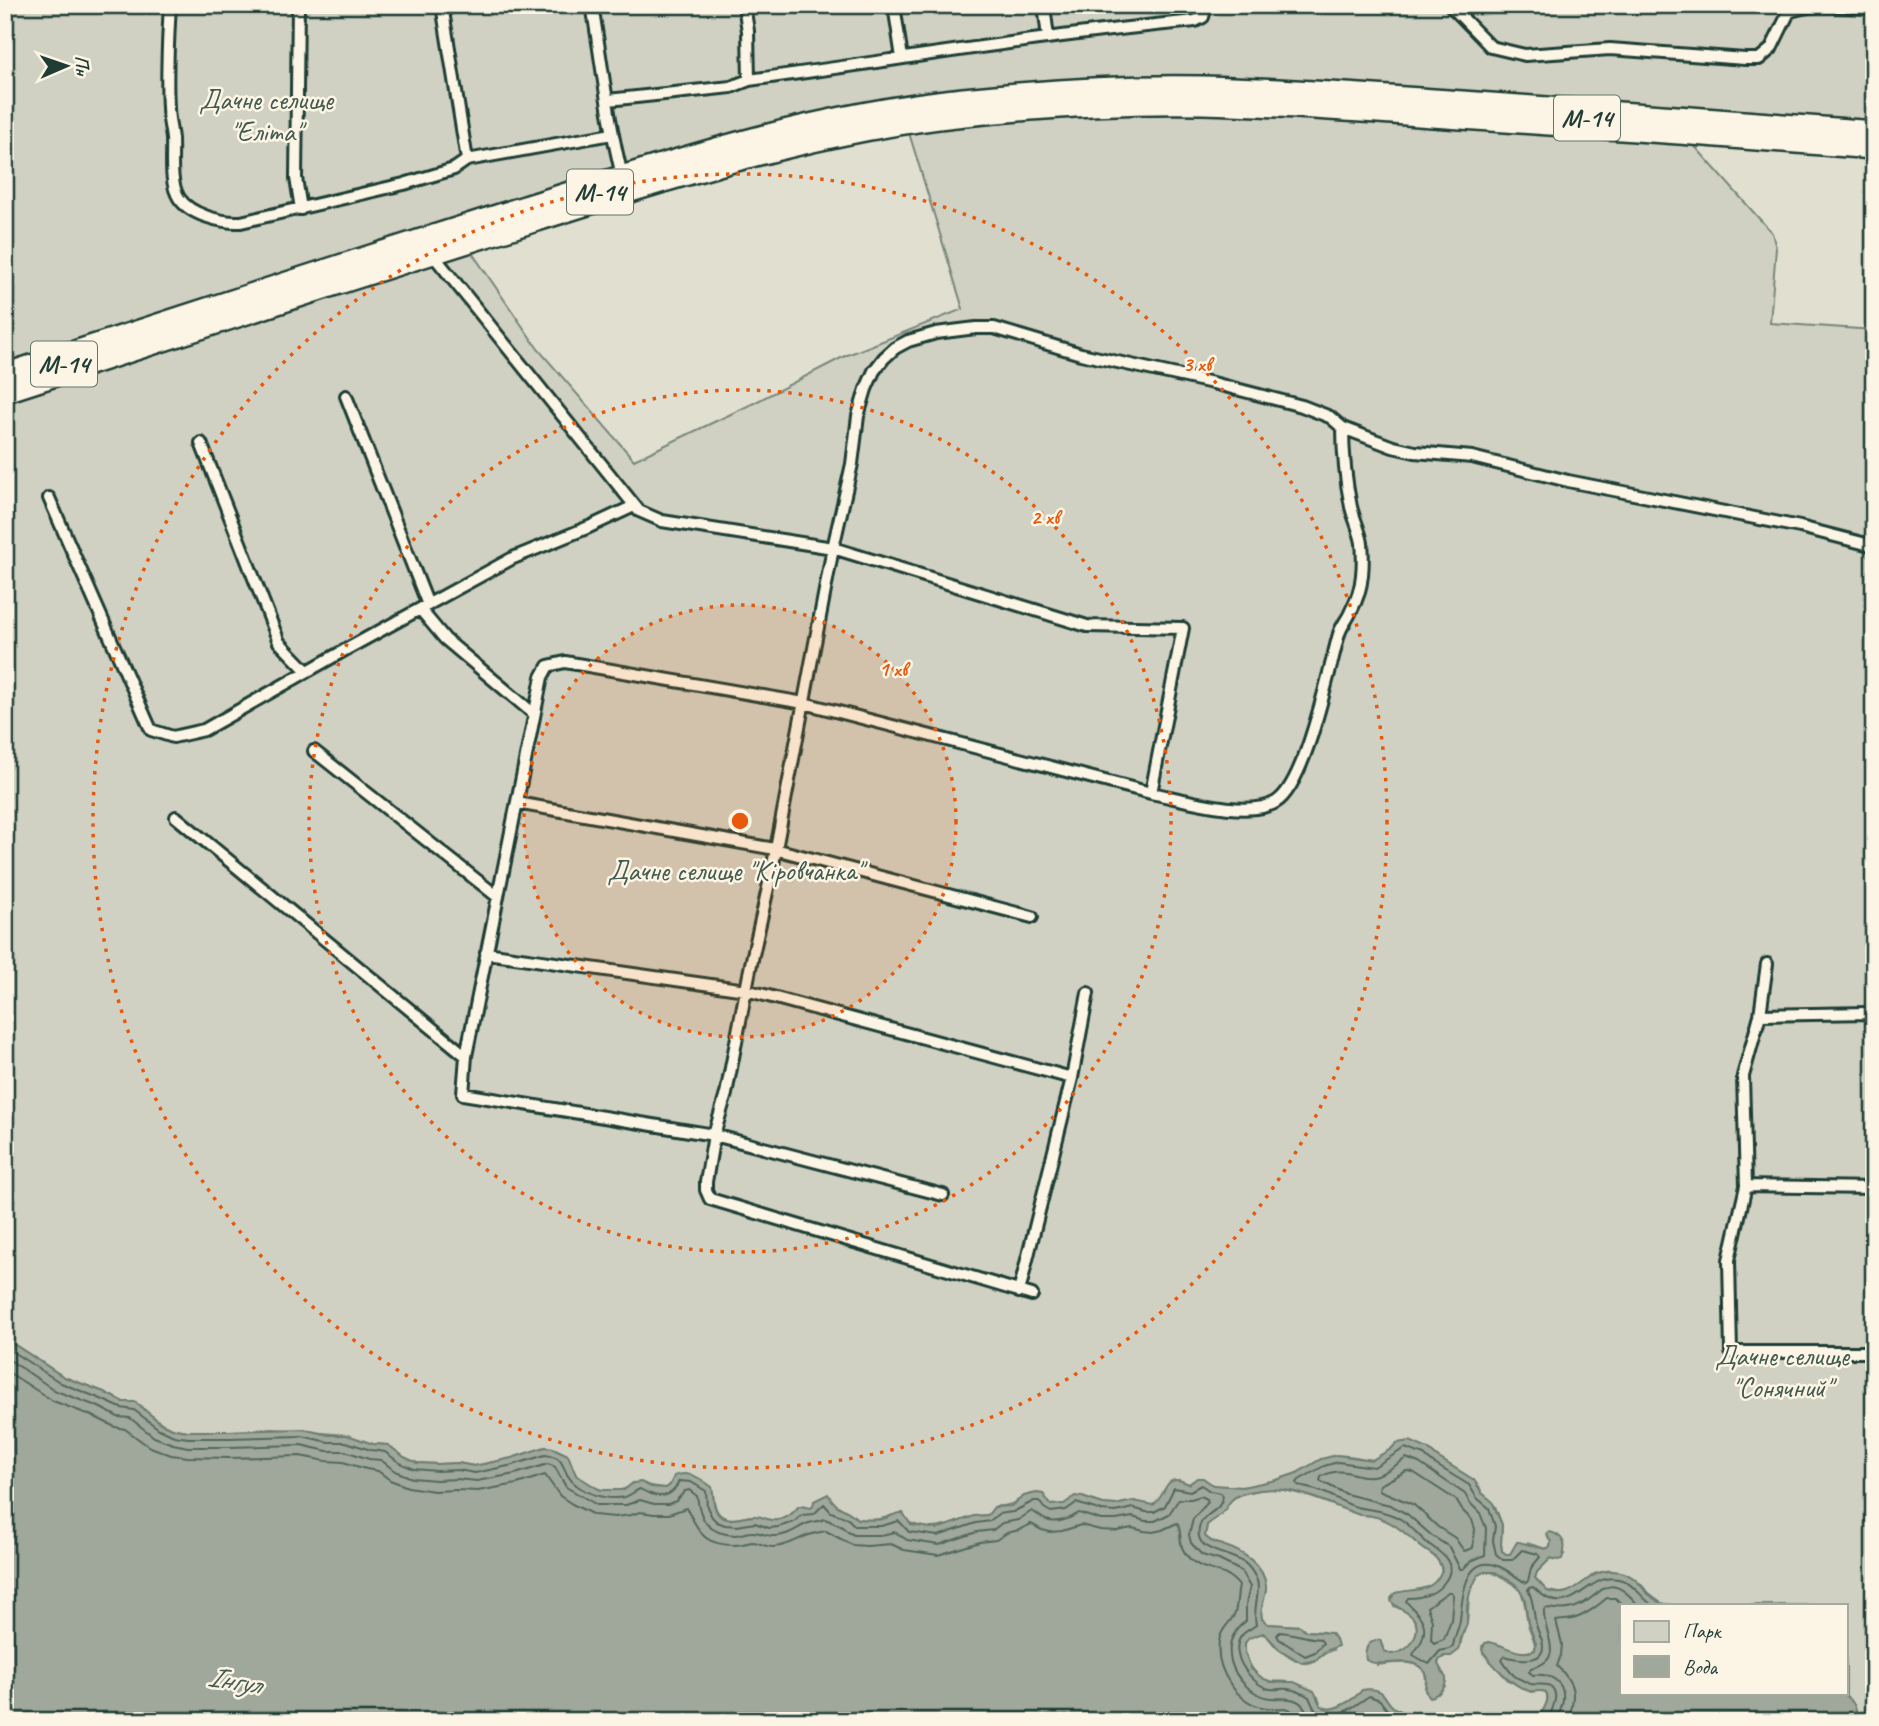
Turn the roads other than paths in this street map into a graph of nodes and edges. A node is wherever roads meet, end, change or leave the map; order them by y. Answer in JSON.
{"nodes":[{"id":1,"x":170,"y":5,"type":"edge"},
{"id":2,"x":298,"y":5,"type":"edge"},
{"id":3,"x":442,"y":5,"type":"edge"},
{"id":4,"x":592,"y":5,"type":"edge"},
{"id":5,"x":744,"y":5,"type":"edge"},
{"id":6,"x":894,"y":5,"type":"edge"},
{"id":7,"x":1044,"y":5,"type":"edge"},
{"id":8,"x":1206,"y":5,"type":"edge"},
{"id":9,"x":1450,"y":5,"type":"edge"},
{"id":10,"x":1874,"y":8,"type":"edge"},
{"id":11,"x":1048,"y":38,"type":"junction"},
{"id":12,"x":902,"y":58,"type":"junction"},
{"id":13,"x":749,"y":80,"type":"junction"},
{"id":14,"x":608,"y":100,"type":"junction"},
{"id":15,"x":612,"y":134,"type":"junction"},
{"id":16,"x":1874,"y":140,"type":"edge"},
{"id":17,"x":467,"y":160,"type":"junction"},
{"id":18,"x":624,"y":185,"type":"junction"},
{"id":19,"x":301,"y":209,"type":"junction"},
{"id":20,"x":426,"y":246,"type":"junction"},
{"id":21,"x":5,"y":383,"type":"edge"},
{"id":22,"x":346,"y":396,"type":"dead end"},
{"id":23,"x":1343,"y":428,"type":"junction"},
{"id":24,"x":201,"y":443,"type":"dead end"},
{"id":25,"x":49,"y":498,"type":"dead end"},
{"id":26,"x":634,"y":506,"type":"junction"},
{"id":27,"x":1874,"y":546,"type":"edge"},
{"id":28,"x":833,"y":548,"type":"junction"},
{"id":29,"x":424,"y":607,"type":"junction"},
{"id":30,"x":307,"y":671,"type":"junction"},
{"id":31,"x":804,"y":703,"type":"junction"},
{"id":32,"x":534,"y":714,"type":"junction"},
{"id":33,"x":314,"y":751,"type":"dead end"},
{"id":34,"x":1151,"y":793,"type":"junction"},
{"id":35,"x":517,"y":803,"type":"junction"},
{"id":36,"x":176,"y":817,"type":"dead end"},
{"id":37,"x":775,"y":849,"type":"junction"},
{"id":38,"x":498,"y":897,"type":"junction"},
{"id":39,"x":1032,"y":917,"type":"dead end"},
{"id":40,"x":486,"y":953,"type":"junction"},
{"id":41,"x":1767,"y":964,"type":"dead end"},
{"id":42,"x":746,"y":990,"type":"junction"},
{"id":43,"x":1088,"y":993,"type":"dead end"},
{"id":44,"x":1760,"y":1015,"type":"junction"},
{"id":45,"x":1874,"y":1017,"type":"edge"},
{"id":46,"x":466,"y":1056,"type":"junction"},
{"id":47,"x":1072,"y":1078,"type":"junction"},
{"id":48,"x":714,"y":1135,"type":"junction"},
{"id":49,"x":1746,"y":1186,"type":"junction"},
{"id":50,"x":1874,"y":1188,"type":"edge"},
{"id":51,"x":943,"y":1195,"type":"dead end"},
{"id":52,"x":1019,"y":1292,"type":"junction"},
{"id":53,"x":1032,"y":1295,"type":"dead end"},
{"id":54,"x":1874,"y":1352,"type":"edge"}],
"edges":[{"from":1,"to":19,"type":"lane"},
{"from":2,"to":19,"type":"lane"},
{"from":3,"to":17,"type":"lane"},
{"from":4,"to":14,"type":"lane"},
{"from":5,"to":13,"type":"lane"},
{"from":6,"to":12,"type":"lane"},
{"from":7,"to":11,"type":"lane"},
{"from":8,"to":11,"type":"lane"},
{"from":9,"to":10,"type":"lane"},
{"from":11,"to":12,"type":"lane"},
{"from":12,"to":13,"type":"lane"},
{"from":13,"to":14,"type":"lane"},
{"from":14,"to":15,"type":"lane"},
{"from":15,"to":17,"type":"lane"},
{"from":15,"to":18,"type":"lane"},
{"from":16,"to":18,"type":"highway","number":"М-14"},
{"from":17,"to":19,"type":"lane"},
{"from":18,"to":20,"type":"highway","number":"М-14"},
{"from":20,"to":21,"type":"highway","number":"М-14"},
{"from":20,"to":26,"type":"lane"},
{"from":22,"to":29,"type":"lane"},
{"from":23,"to":27,"type":"lane"},
{"from":23,"to":28,"type":"lane"},
{"from":23,"to":34,"type":"lane"},
{"from":24,"to":30,"type":"lane"},
{"from":25,"to":30,"type":"lane"},
{"from":26,"to":28,"type":"lane"},
{"from":26,"to":29,"type":"lane"},
{"from":28,"to":31,"type":"lane"},
{"from":28,"to":34,"type":"lane"},
{"from":29,"to":30,"type":"lane"},
{"from":29,"to":32,"type":"lane"},
{"from":31,"to":32,"type":"lane"},
{"from":31,"to":34,"type":"lane"},
{"from":31,"to":37,"type":"lane"},
{"from":32,"to":35,"type":"lane"},
{"from":33,"to":38,"type":"lane"},
{"from":35,"to":37,"type":"lane"},
{"from":35,"to":38,"type":"lane"},
{"from":36,"to":46,"type":"lane"},
{"from":37,"to":39,"type":"lane"},
{"from":37,"to":42,"type":"lane"},
{"from":38,"to":40,"type":"lane"},
{"from":40,"to":42,"type":"lane"},
{"from":40,"to":46,"type":"lane"},
{"from":41,"to":44,"type":"lane"},
{"from":42,"to":47,"type":"lane"},
{"from":42,"to":48,"type":"lane"},
{"from":43,"to":47,"type":"lane"},
{"from":44,"to":45,"type":"lane"},
{"from":44,"to":49,"type":"lane"},
{"from":46,"to":48,"type":"lane"},
{"from":47,"to":52,"type":"lane"},
{"from":48,"to":51,"type":"lane"},
{"from":48,"to":52,"type":"lane"},
{"from":49,"to":50,"type":"lane"},
{"from":49,"to":54,"type":"lane"},
{"from":52,"to":53,"type":"lane"}]}
